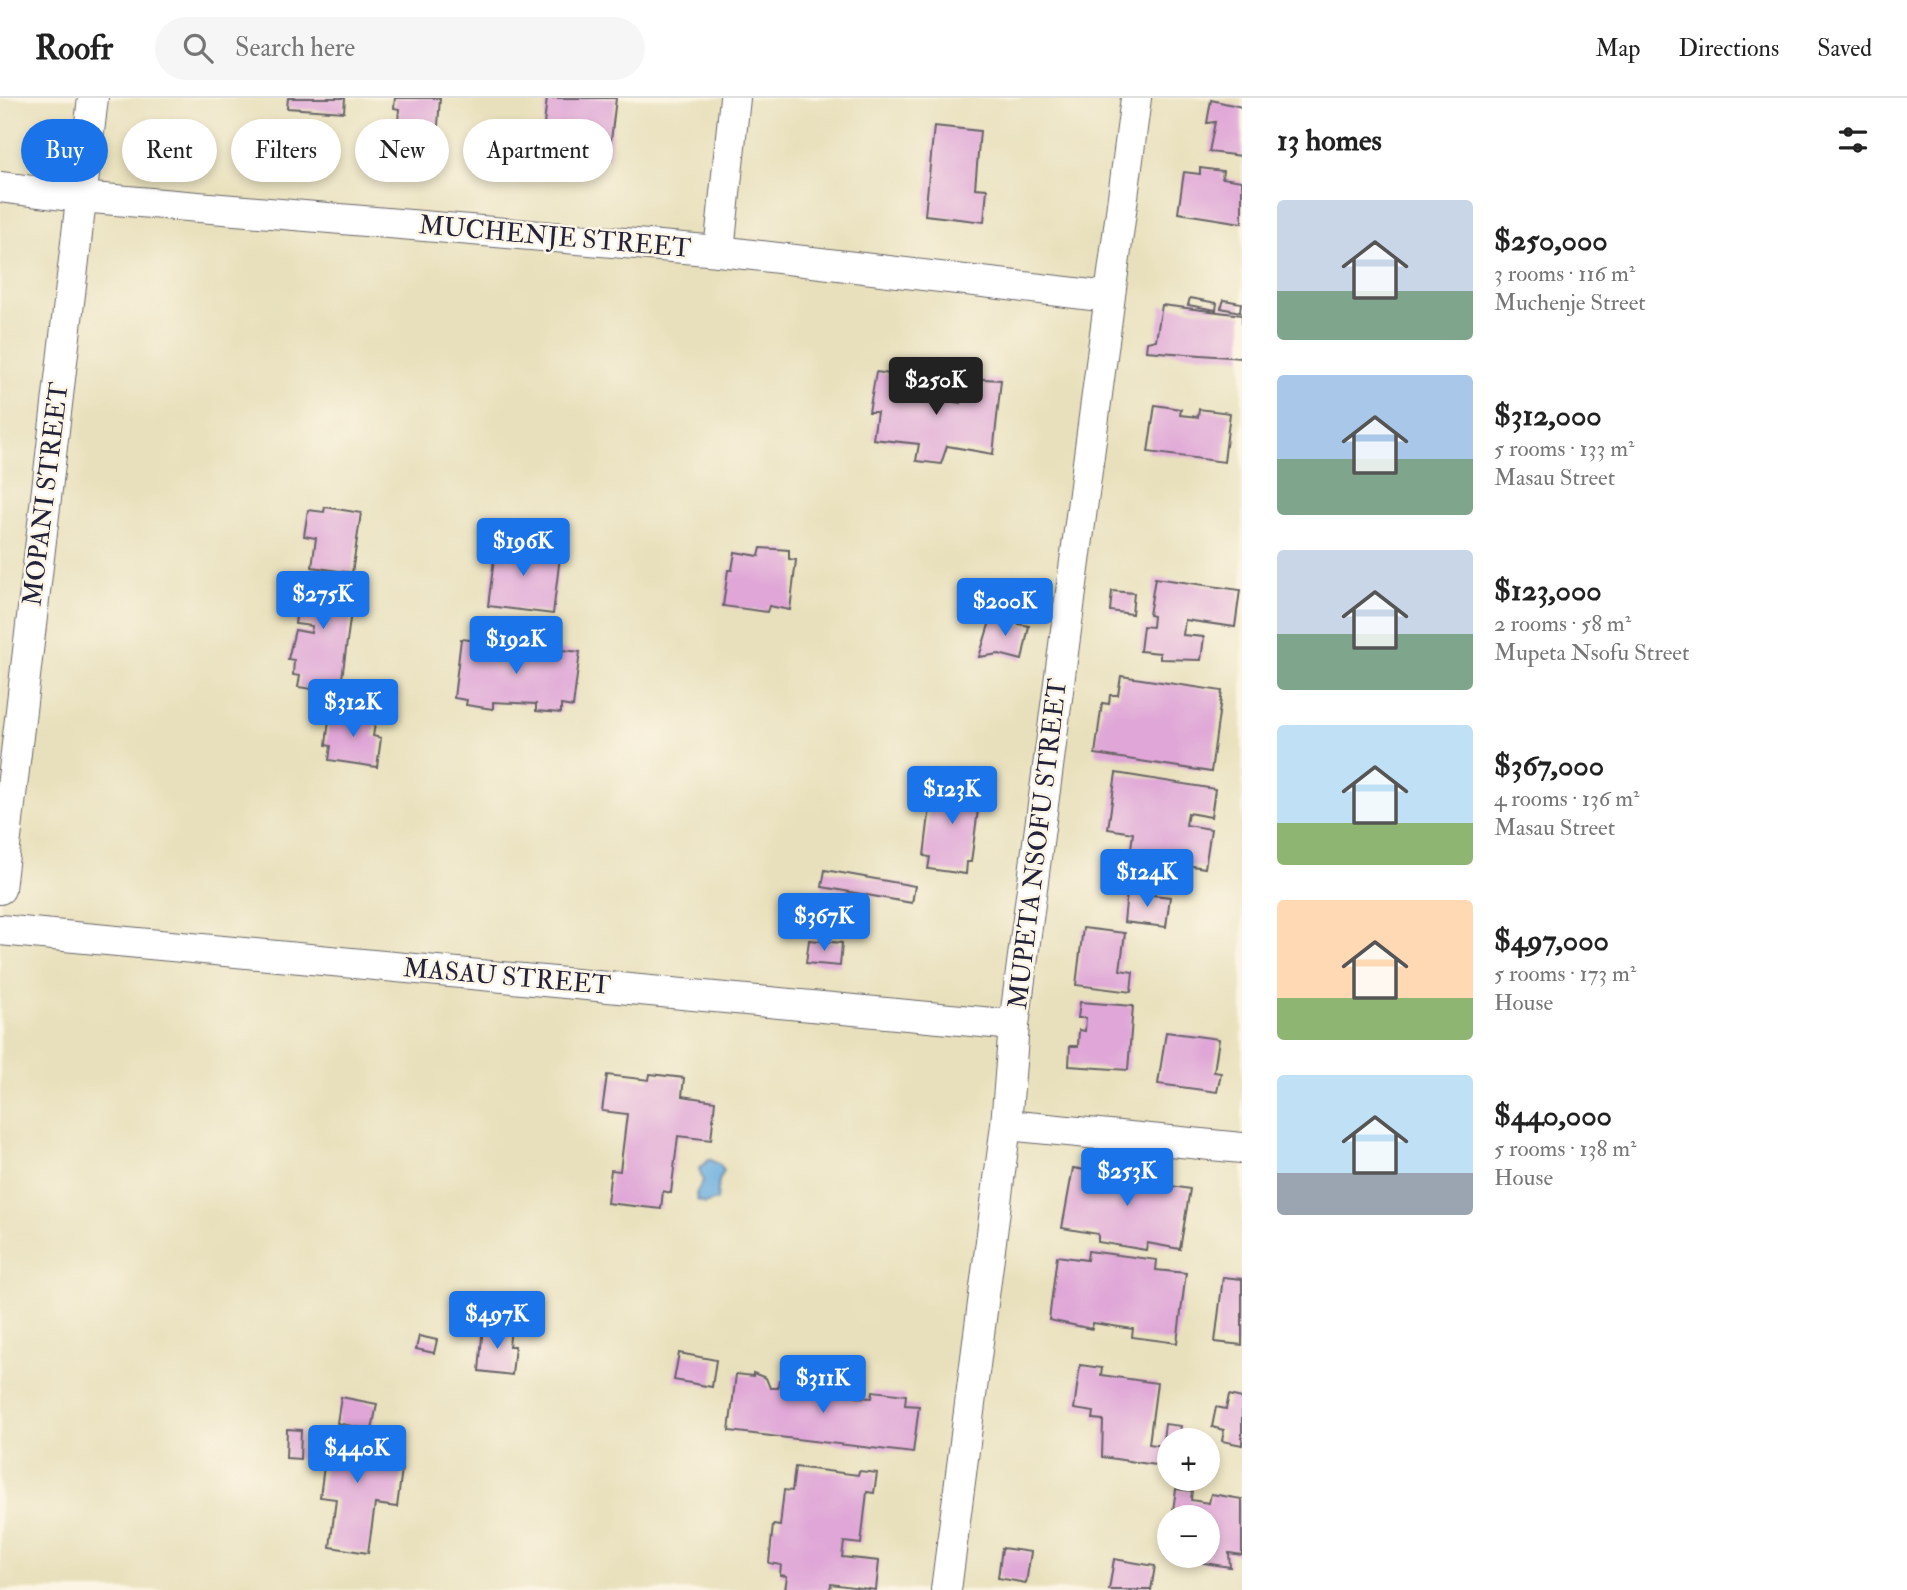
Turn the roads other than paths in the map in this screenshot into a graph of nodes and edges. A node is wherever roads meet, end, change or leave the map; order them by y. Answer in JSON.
{"nodes":[{"id":1,"x":93,"y":98,"type":"edge"},
{"id":2,"x":735,"y":98,"type":"edge"},
{"id":3,"x":1136,"y":98,"type":"edge"},
{"id":4,"x":0,"y":187,"type":"edge"},
{"id":5,"x":80,"y":197,"type":"junction"},
{"id":6,"x":719,"y":251,"type":"junction"},
{"id":7,"x":1109,"y":297,"type":"junction"},
{"id":8,"x":0,"y":889,"type":"edge"},
{"id":9,"x":0,"y":930,"type":"edge"},
{"id":10,"x":1014,"y":1025,"type":"junction"},
{"id":11,"x":1006,"y":1125,"type":"junction"},
{"id":12,"x":1242,"y":1148,"type":"edge"},
{"id":13,"x":946,"y":1590,"type":"edge"}],
"edges":[{"from":1,"to":5,"type":"street","name":"MOPANI STREET"},
{"from":2,"to":6,"type":"street"},
{"from":3,"to":7,"type":"street","name":"MUPETA NSOFU STREET"},
{"from":4,"to":5,"type":"street","name":"MUCHENJE STREET"},
{"from":5,"to":6,"type":"street","name":"MUCHENJE STREET"},
{"from":5,"to":8,"type":"street","name":"MOPANI STREET"},
{"from":6,"to":7,"type":"street","name":"MUCHENJE STREET"},
{"from":7,"to":10,"type":"street","name":"MUPETA NSOFU STREET"},
{"from":9,"to":10,"type":"street","name":"MASAU STREET"},
{"from":10,"to":11,"type":"street","name":"MUPETA NSOFU STREET"},
{"from":11,"to":12,"type":"street"},
{"from":11,"to":13,"type":"street","name":"MUPETA NSOFU STREET"}]}
